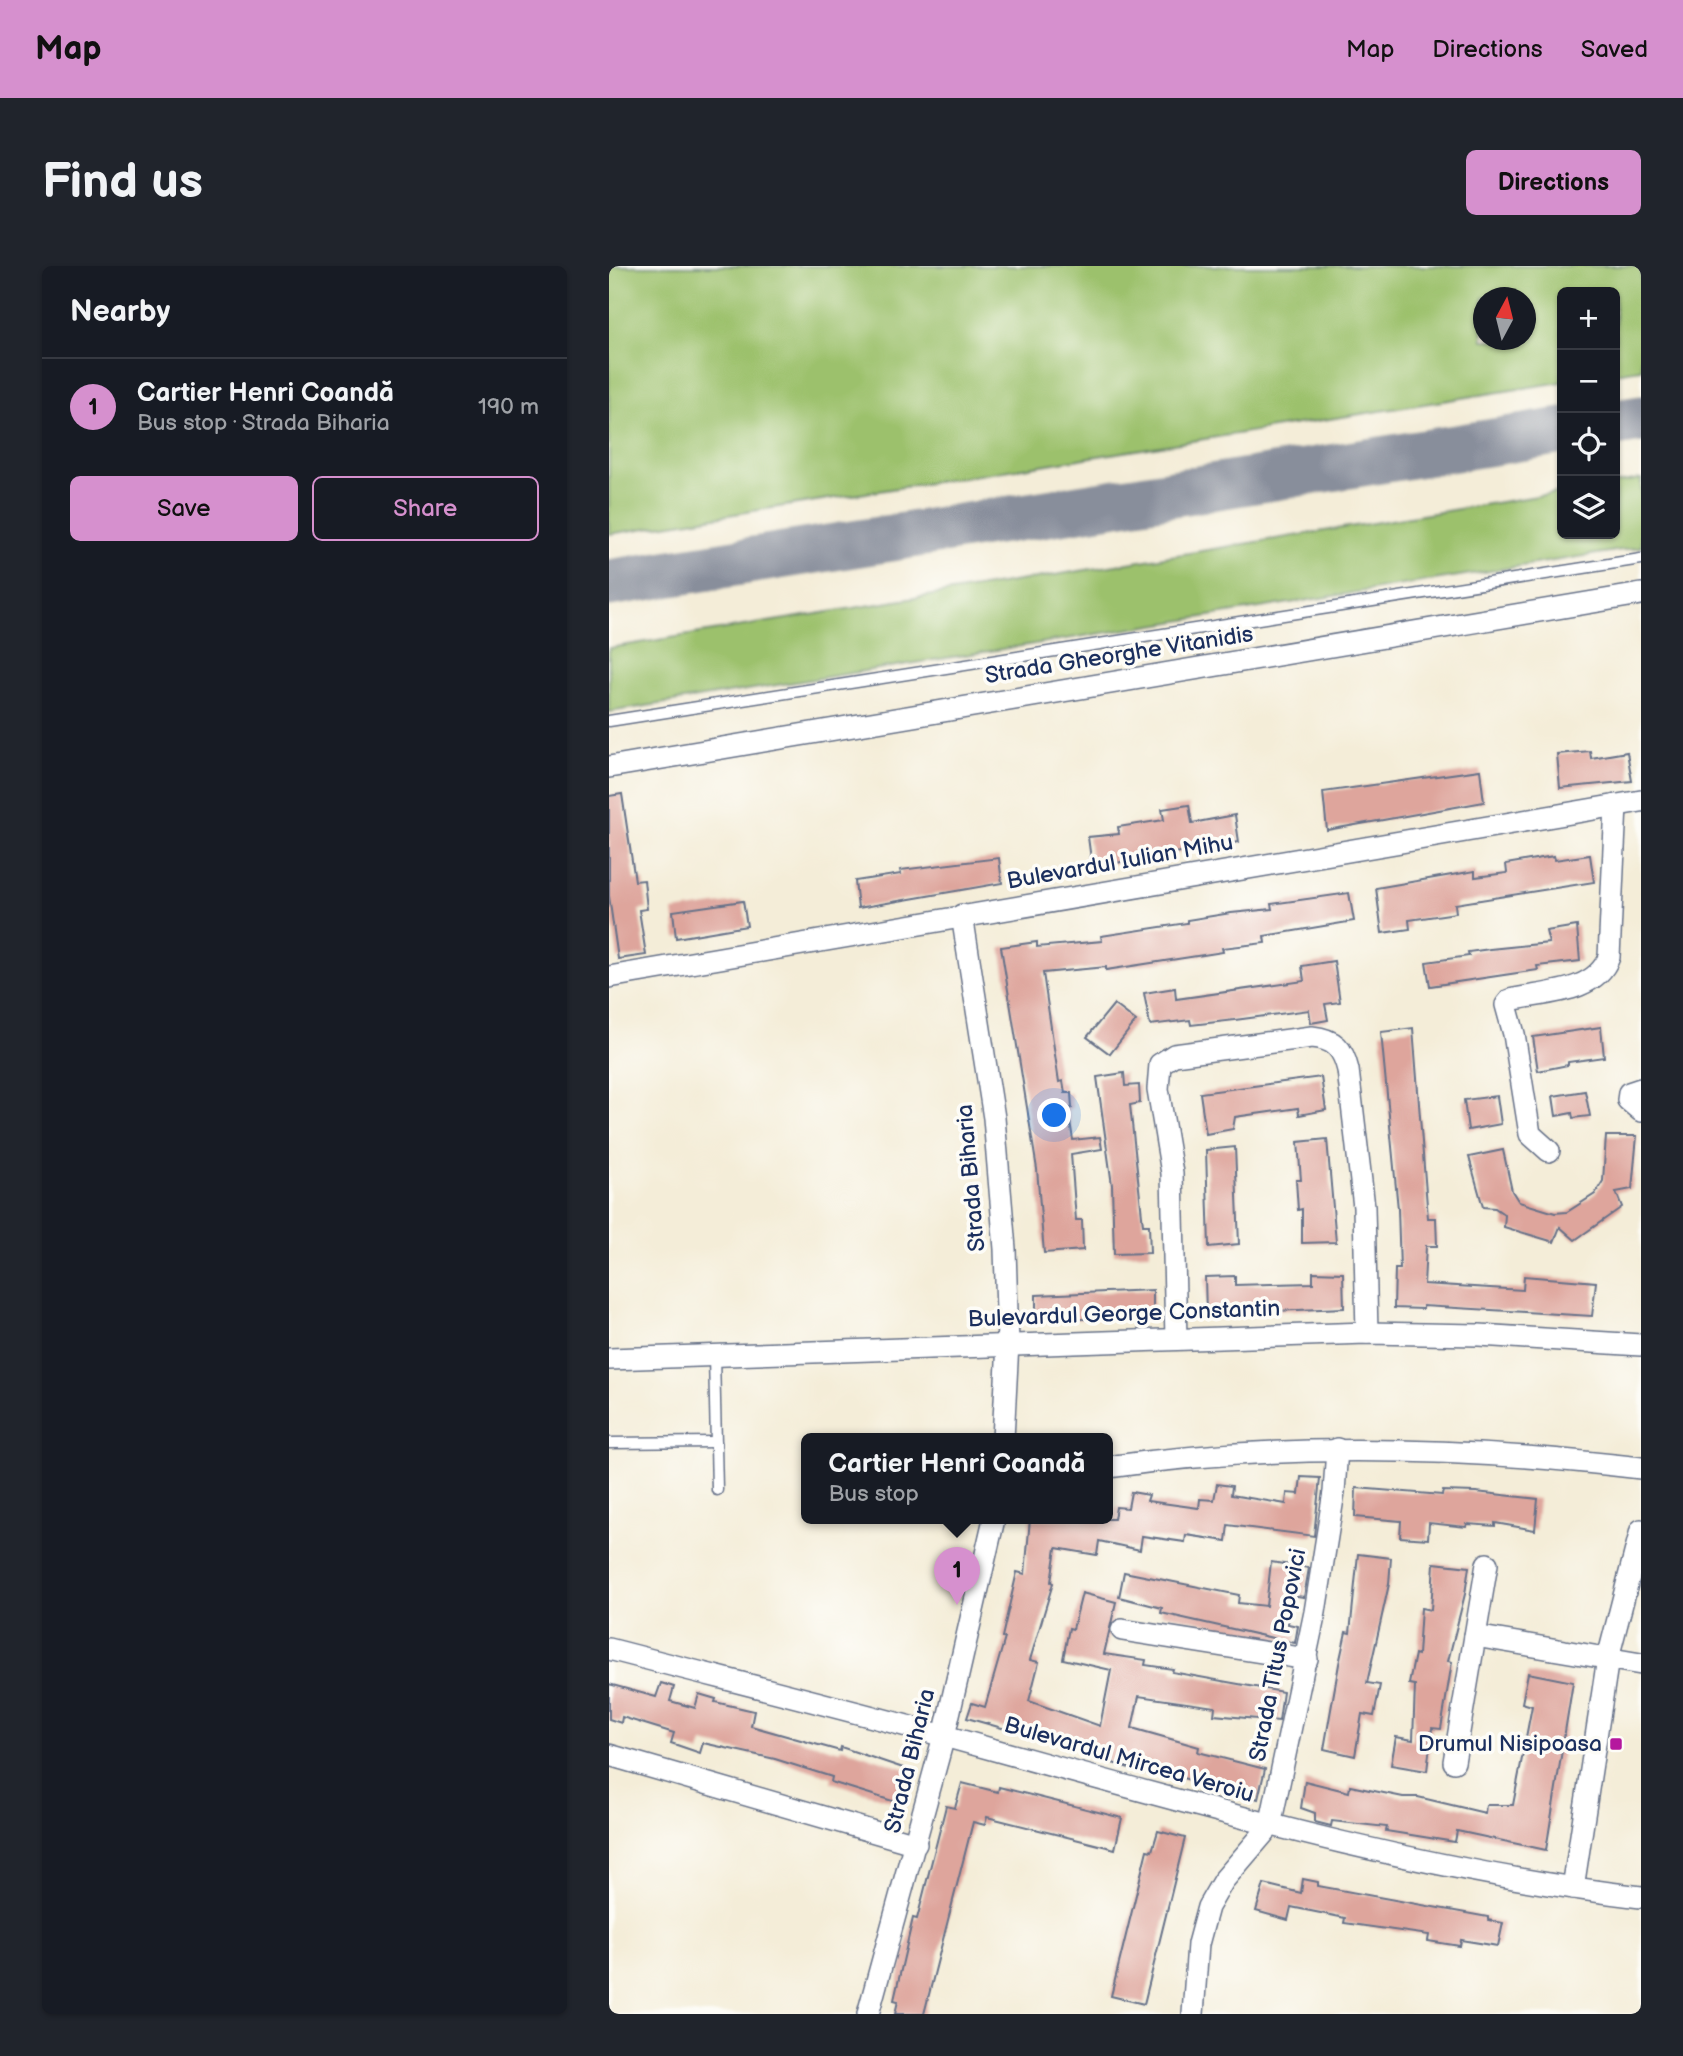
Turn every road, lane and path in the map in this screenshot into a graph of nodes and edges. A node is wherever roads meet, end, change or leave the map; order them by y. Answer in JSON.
{"nodes":[{"id":1,"x":1641,"y":559,"type":"edge"},
{"id":2,"x":1639,"y":595,"type":"edge"},
{"id":3,"x":609,"y":721,"type":"edge"},
{"id":4,"x":609,"y":766,"type":"edge"},
{"id":5,"x":1641,"y":801,"type":"edge"},
{"id":6,"x":1616,"y":805,"type":"junction"},
{"id":7,"x":961,"y":915,"type":"junction"},
{"id":8,"x":609,"y":976,"type":"edge"},
{"id":9,"x":1641,"y":1089,"type":"edge"},
{"id":10,"x":1641,"y":1111,"type":"edge"},
{"id":11,"x":1549,"y":1151,"type":"dead end"},
{"id":12,"x":1367,"y":1333,"type":"junction"},
{"id":13,"x":1176,"y":1339,"type":"junction"},
{"id":14,"x":1009,"y":1343,"type":"junction"},
{"id":15,"x":1641,"y":1345,"type":"edge"},
{"id":16,"x":714,"y":1355,"type":"junction"},
{"id":17,"x":609,"y":1359,"type":"edge"},
{"id":18,"x":1003,"y":1433,"type":"edge"},
{"id":19,"x":609,"y":1443,"type":"edge"},
{"id":20,"x":716,"y":1443,"type":"junction"},
{"id":21,"x":1337,"y":1450,"type":"junction"},
{"id":22,"x":1113,"y":1466,"type":"edge"},
{"id":23,"x":1641,"y":1468,"type":"edge"},
{"id":24,"x":717,"y":1490,"type":"dead end"},
{"id":25,"x":993,"y":1524,"type":"edge"},
{"id":26,"x":1641,"y":1530,"type":"edge"},
{"id":27,"x":1487,"y":1564,"type":"dead end"},
{"id":28,"x":1122,"y":1630,"type":"dead end"},
{"id":29,"x":1475,"y":1636,"type":"junction"},
{"id":30,"x":609,"y":1649,"type":"edge"},
{"id":31,"x":1608,"y":1658,"type":"junction"},
{"id":32,"x":1307,"y":1659,"type":"junction"},
{"id":33,"x":1641,"y":1664,"type":"edge"},
{"id":34,"x":944,"y":1736,"type":"junction"},
{"id":35,"x":609,"y":1755,"type":"edge"},
{"id":36,"x":1454,"y":1762,"type":"dead end"},
{"id":37,"x":1270,"y":1826,"type":"junction"},
{"id":38,"x":916,"y":1844,"type":"junction"},
{"id":39,"x":1573,"y":1888,"type":"junction"},
{"id":40,"x":1641,"y":1897,"type":"edge"},
{"id":41,"x":868,"y":2014,"type":"edge"},
{"id":42,"x":1193,"y":2014,"type":"edge"}],
"edges":[{"from":1,"to":3,"type":"lane"},
{"from":2,"to":4,"type":"street","name":"Strada Gheorghe Vitanidis"},
{"from":5,"to":6,"type":"street","name":"Bulevardul Iulian Mihu"},
{"from":6,"to":7,"type":"street","name":"Bulevardul Iulian Mihu"},
{"from":6,"to":11,"type":"street"},
{"from":7,"to":8,"type":"street","name":"Bulevardul Iulian Mihu"},
{"from":7,"to":14,"type":"street","name":"Strada Biharia"},
{"from":9,"to":10,"type":"street"},
{"from":12,"to":13,"type":"street","name":"Bulevardul George Constantin"},
{"from":12,"to":13,"type":"street"},
{"from":12,"to":15,"type":"street","name":"Bulevardul George Constantin"},
{"from":13,"to":14,"type":"street","name":"Bulevardul George Constantin"},
{"from":14,"to":16,"type":"street","name":"Bulevardul George Constantin"},
{"from":14,"to":18,"type":"street","name":"Strada Biharia"},
{"from":16,"to":17,"type":"street","name":"Bulevardul George Constantin"},
{"from":16,"to":20,"type":"lane"},
{"from":19,"to":20,"type":"lane"},
{"from":20,"to":24,"type":"lane"},
{"from":21,"to":22,"type":"street"},
{"from":21,"to":23,"type":"street"},
{"from":21,"to":32,"type":"street","name":"Strada Titus Popovici"},
{"from":25,"to":34,"type":"street","name":"Strada Biharia"},
{"from":26,"to":31,"type":"street"},
{"from":27,"to":29,"type":"street"},
{"from":28,"to":32,"type":"street"},
{"from":29,"to":31,"type":"street"},
{"from":29,"to":36,"type":"street"},
{"from":30,"to":34,"type":"street","name":"Bulevardul Mircea Veroiu"},
{"from":31,"to":33,"type":"street"},
{"from":31,"to":39,"type":"street"},
{"from":32,"to":37,"type":"street","name":"Strada Titus Popovici"},
{"from":34,"to":37,"type":"street","name":"Bulevardul Mircea Veroiu"},
{"from":34,"to":38,"type":"street","name":"Strada Biharia"},
{"from":35,"to":38,"type":"street"},
{"from":37,"to":39,"type":"street","name":"Bulevardul Mircea Veroiu"},
{"from":37,"to":42,"type":"street","name":"Strada Titus Popovici"},
{"from":38,"to":41,"type":"street","name":"Strada Biharia"},
{"from":39,"to":40,"type":"street","name":"Bulevardul Mircea Veroiu"}]}
